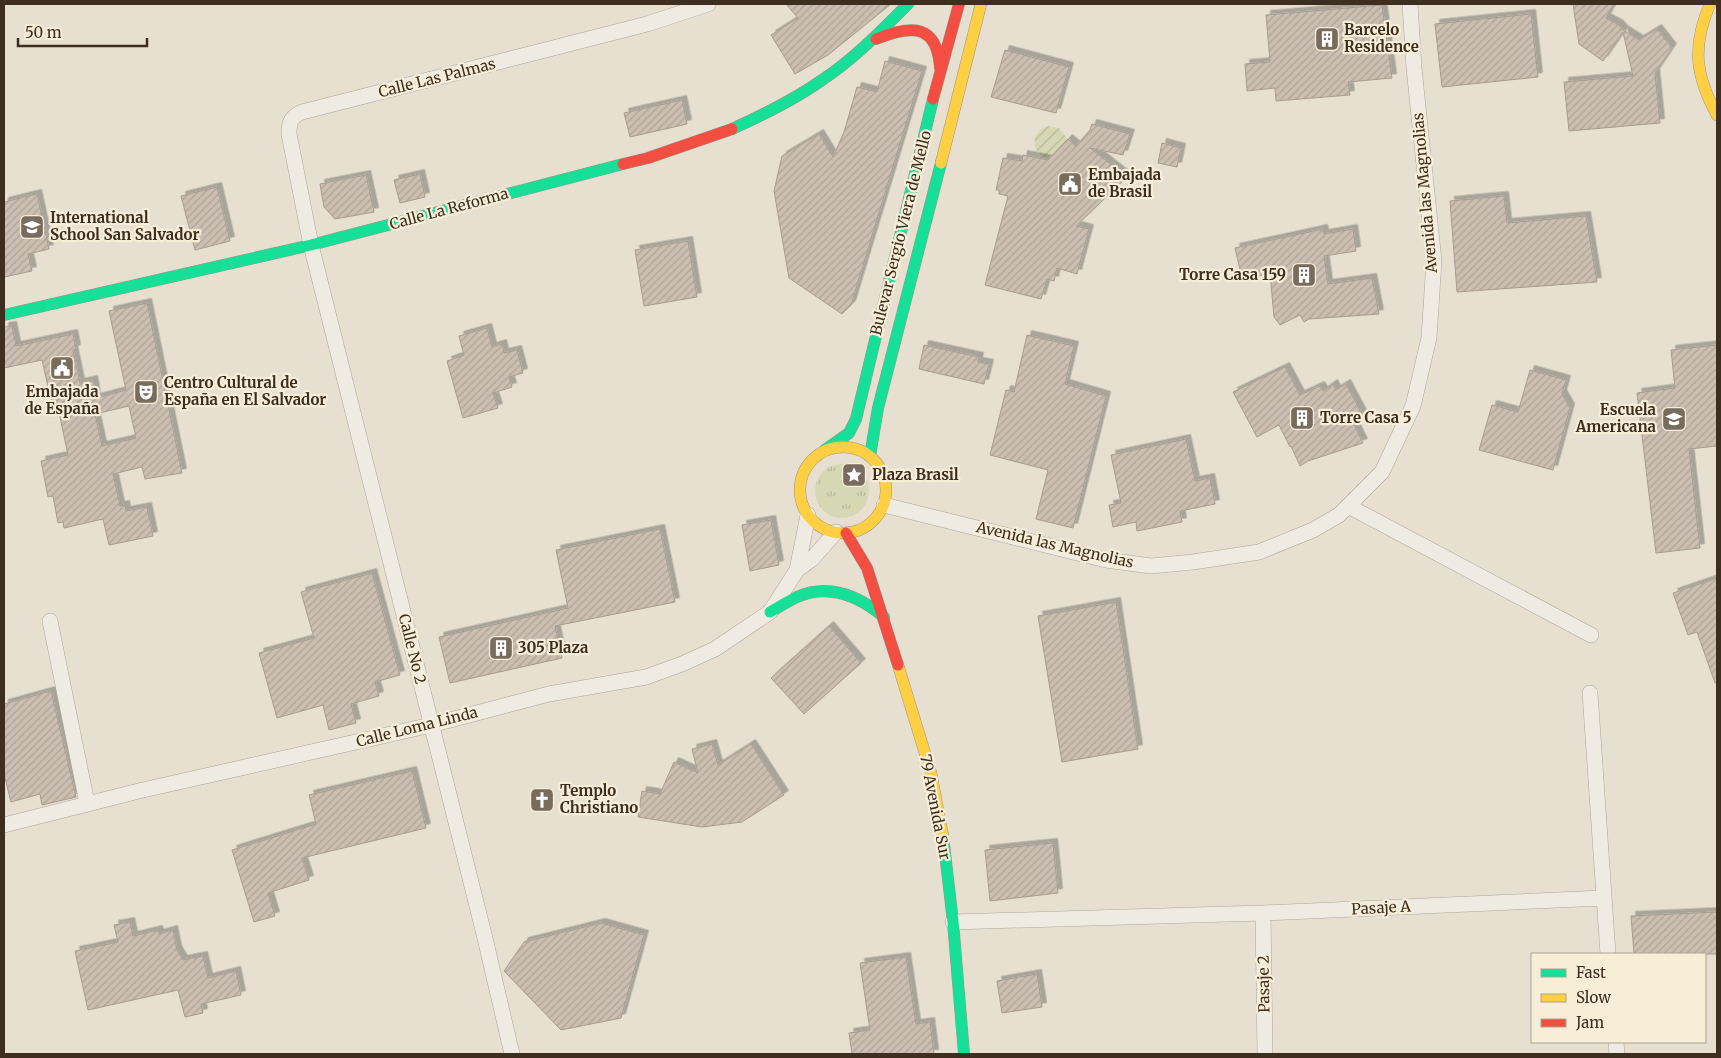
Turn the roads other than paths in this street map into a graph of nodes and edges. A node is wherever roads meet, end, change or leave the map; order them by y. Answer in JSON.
{"nodes":[{"id":1,"x":708,"y":4,"type":"edge"},
{"id":2,"x":908,"y":4,"type":"edge"},
{"id":3,"x":959,"y":4,"type":"edge"},
{"id":4,"x":981,"y":4,"type":"edge"},
{"id":5,"x":1410,"y":4,"type":"edge"},
{"id":6,"x":1698,"y":4,"type":"edge"},
{"id":7,"x":1710,"y":4,"type":"edge"},
{"id":8,"x":1703,"y":17,"type":"junction"},
{"id":9,"x":869,"y":43,"type":"junction"},
{"id":10,"x":940,"y":70,"type":"junction"},
{"id":11,"x":1717,"y":115,"type":"edge"},
{"id":12,"x":311,"y":245,"type":"junction"},
{"id":13,"x":4,"y":315,"type":"edge"},
{"id":14,"x":825,"y":450,"type":"junction"},
{"id":15,"x":870,"y":456,"type":"junction"},
{"id":16,"x":884,"y":504,"type":"junction"},
{"id":17,"x":1348,"y":506,"type":"junction"},
{"id":18,"x":808,"y":515,"type":"junction"},
{"id":19,"x":876,"y":518,"type":"junction"},
{"id":20,"x":841,"y":533,"type":"junction"},
{"id":21,"x":872,"y":536,"type":"dead end"},
{"id":22,"x":870,"y":550,"type":"dead end"},
{"id":23,"x":867,"y":568,"type":"junction"},
{"id":24,"x":797,"y":570,"type":"junction"},
{"id":25,"x":770,"y":612,"type":"junction"},
{"id":26,"x":884,"y":617,"type":"junction"},
{"id":27,"x":50,"y":621,"type":"dead end"},
{"id":28,"x":1591,"y":635,"type":"dead end"},
{"id":29,"x":1590,"y":693,"type":"dead end"},
{"id":30,"x":431,"y":725,"type":"junction"},
{"id":31,"x":88,"y":803,"type":"junction"},
{"id":32,"x":4,"y":825,"type":"edge"},
{"id":33,"x":1603,"y":898,"type":"junction"},
{"id":34,"x":1262,"y":914,"type":"junction"},
{"id":35,"x":953,"y":922,"type":"junction"},
{"id":36,"x":1608,"y":953,"type":"edge"},
{"id":37,"x":512,"y":1054,"type":"edge"},
{"id":38,"x":964,"y":1054,"type":"edge"},
{"id":39,"x":1265,"y":1054,"type":"edge"}],
"edges":[{"from":1,"to":12,"type":"street","name":"Calle Las Palmas"},
{"from":2,"to":9,"type":"main road","name":"Calle La Reforma"},
{"from":3,"to":10,"type":"main road","name":"Bulevar Sergio Viera de Mello"},
{"from":4,"to":15,"type":"main road","name":"Bulevar Sergio Viera de Mello"},
{"from":5,"to":17,"type":"street","name":"Avenida las Magnolias"},
{"from":6,"to":8,"type":"main road"},
{"from":7,"to":8,"type":"main road"},
{"from":8,"to":11,"type":"main road"},
{"from":9,"to":10,"type":"main road","name":"Calle La Reforma"},
{"from":9,"to":12,"type":"main road","name":"Calle La Reforma"},
{"from":10,"to":14,"type":"main road","name":"Bulevar Sergio Viera de Mello"},
{"from":12,"to":13,"type":"main road","name":"Calle La Reforma"},
{"from":12,"to":30,"type":"street","name":"Calle No 2"},
{"from":14,"to":15,"type":"main road"},
{"from":14,"to":18,"type":"main road"},
{"from":15,"to":16,"type":"main road"},
{"from":16,"to":17,"type":"street","name":"Avenida las Magnolias"},
{"from":16,"to":19,"type":"main road"},
{"from":17,"to":28,"type":"street"},
{"from":18,"to":20,"type":"main road"},
{"from":18,"to":24,"type":"street","name":"Calle Loma Linda"},
{"from":19,"to":20,"type":"main road"},
{"from":19,"to":21,"type":"main road"},
{"from":20,"to":23,"type":"main road","name":"79 Avenida Sur"},
{"from":20,"to":24,"type":"street","name":"Calle Loma Linda"},
{"from":22,"to":23,"type":"main road","name":"79 Avenida Sur"},
{"from":23,"to":26,"type":"main road","name":"79 Avenida Sur"},
{"from":24,"to":25,"type":"street","name":"Calle Loma Linda"},
{"from":25,"to":26,"type":"main road"},
{"from":25,"to":30,"type":"street","name":"Calle Loma Linda"},
{"from":26,"to":35,"type":"main road","name":"79 Avenida Sur"},
{"from":27,"to":31,"type":"street"},
{"from":29,"to":33,"type":"street"},
{"from":30,"to":31,"type":"street","name":"Calle Loma Linda"},
{"from":30,"to":37,"type":"street","name":"Calle No 2"},
{"from":31,"to":32,"type":"street","name":"Calle Loma Linda"},
{"from":33,"to":34,"type":"street","name":"Pasaje A"},
{"from":33,"to":36,"type":"street"},
{"from":34,"to":35,"type":"street","name":"Pasaje A"},
{"from":34,"to":39,"type":"street","name":"Pasaje 2"},
{"from":35,"to":38,"type":"main road","name":"79 Avenida Sur"}]}
